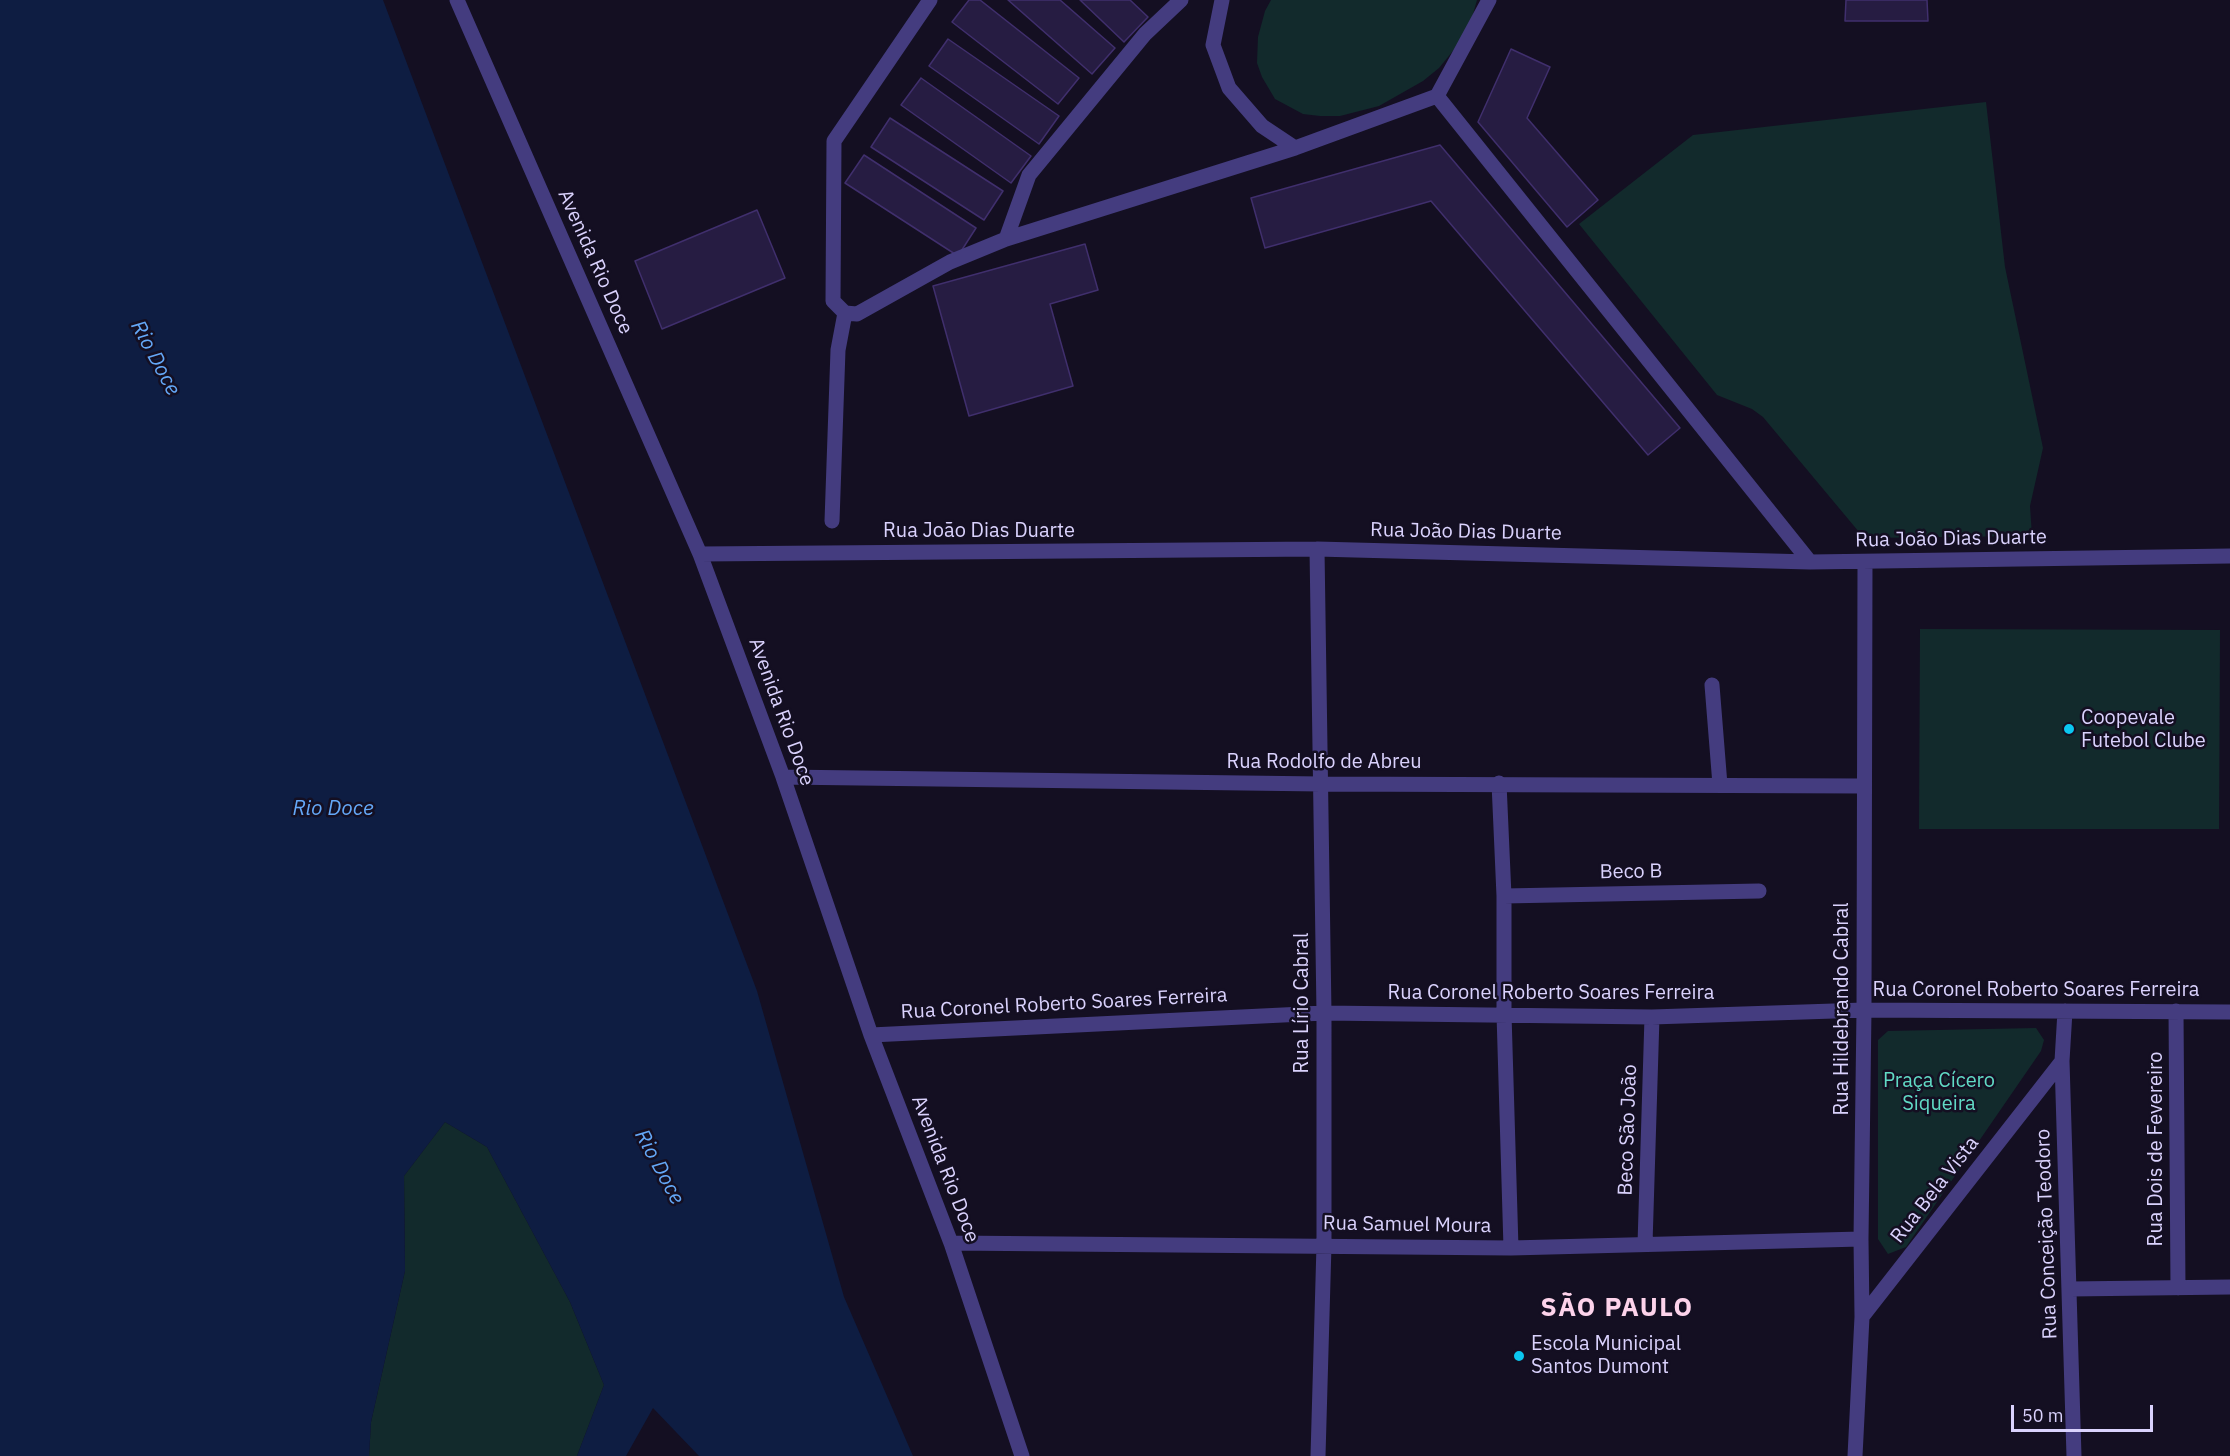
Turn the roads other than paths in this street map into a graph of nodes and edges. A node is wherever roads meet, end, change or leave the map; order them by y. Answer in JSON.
{"nodes":[{"id":1,"x":457,"y":0,"type":"edge"},
{"id":2,"x":930,"y":0,"type":"edge"},
{"id":3,"x":1181,"y":0,"type":"edge"},
{"id":4,"x":1222,"y":0,"type":"edge"},
{"id":5,"x":1489,"y":0,"type":"edge"},
{"id":6,"x":1437,"y":96,"type":"junction"},
{"id":7,"x":1295,"y":148,"type":"junction"},
{"id":8,"x":1006,"y":238,"type":"junction"},
{"id":9,"x":844,"y":313,"type":"junction"},
{"id":10,"x":832,"y":521,"type":"dead end"},
{"id":11,"x":1317,"y":549,"type":"junction"},
{"id":12,"x":700,"y":554,"type":"junction"},
{"id":13,"x":2230,"y":556,"type":"edge"},
{"id":14,"x":1810,"y":562,"type":"junction"},
{"id":15,"x":1865,"y":562,"type":"junction"},
{"id":16,"x":1712,"y":685,"type":"dead end"},
{"id":17,"x":783,"y":777,"type":"junction"},
{"id":18,"x":1499,"y":783,"type":"junction"},
{"id":19,"x":1321,"y":784,"type":"junction"},
{"id":20,"x":1720,"y":785,"type":"junction"},
{"id":21,"x":1863,"y":786,"type":"junction"},
{"id":22,"x":1759,"y":891,"type":"dead end"},
{"id":23,"x":1504,"y":896,"type":"junction"},
{"id":24,"x":1864,"y":1010,"type":"junction"},
{"id":25,"x":2065,"y":1011,"type":"junction"},
{"id":26,"x":2176,"y":1011,"type":"junction"},
{"id":27,"x":2230,"y":1012,"type":"edge"},
{"id":28,"x":1324,"y":1013,"type":"junction"},
{"id":29,"x":1504,"y":1014,"type":"junction"},
{"id":30,"x":1652,"y":1017,"type":"junction"},
{"id":31,"x":871,"y":1035,"type":"junction"},
{"id":32,"x":2062,"y":1061,"type":"junction"},
{"id":33,"x":1861,"y":1239,"type":"junction"},
{"id":34,"x":951,"y":1243,"type":"junction"},
{"id":35,"x":1645,"y":1244,"type":"junction"},
{"id":36,"x":1323,"y":1245,"type":"junction"},
{"id":37,"x":1511,"y":1248,"type":"junction"},
{"id":38,"x":2230,"y":1287,"type":"edge"},
{"id":39,"x":2178,"y":1288,"type":"junction"},
{"id":40,"x":2070,"y":1289,"type":"junction"},
{"id":41,"x":1862,"y":1317,"type":"junction"},
{"id":42,"x":1022,"y":1456,"type":"edge"},
{"id":43,"x":1318,"y":1456,"type":"edge"},
{"id":44,"x":1855,"y":1456,"type":"edge"},
{"id":45,"x":2074,"y":1456,"type":"edge"}],
"edges":[{"from":1,"to":12,"type":"street","name":"Avenida Rio Doce"},
{"from":2,"to":9,"type":"street"},
{"from":3,"to":8,"type":"street"},
{"from":4,"to":7,"type":"street"},
{"from":5,"to":6,"type":"street"},
{"from":6,"to":7,"type":"street"},
{"from":6,"to":14,"type":"street"},
{"from":7,"to":8,"type":"street"},
{"from":8,"to":9,"type":"street"},
{"from":9,"to":10,"type":"street"},
{"from":11,"to":12,"type":"street","name":"Rua João Dias Duarte"},
{"from":11,"to":14,"type":"street","name":"Rua João Dias Duarte"},
{"from":11,"to":19,"type":"street","name":"Rua Lírio Cabral"},
{"from":12,"to":17,"type":"street","name":"Avenida Rio Doce"},
{"from":13,"to":15,"type":"street","name":"Rua João Dias Duarte"},
{"from":14,"to":15,"type":"street","name":"Rua João Dias Duarte"},
{"from":15,"to":21,"type":"street","name":"Rua Hildebrando Cabral"},
{"from":16,"to":20,"type":"street"},
{"from":17,"to":19,"type":"street","name":"Rua Rodolfo de Abreu"},
{"from":17,"to":31,"type":"street","name":"Avenida Rio Doce"},
{"from":18,"to":19,"type":"street","name":"Rua Rodolfo de Abreu"},
{"from":18,"to":20,"type":"street","name":"Rua Rodolfo de Abreu"},
{"from":18,"to":23,"type":"street"},
{"from":19,"to":28,"type":"street","name":"Rua Lírio Cabral"},
{"from":20,"to":21,"type":"street","name":"Rua Rodolfo de Abreu"},
{"from":21,"to":24,"type":"street","name":"Rua Hildebrando Cabral"},
{"from":22,"to":23,"type":"street","name":"Beco B"},
{"from":23,"to":29,"type":"street"},
{"from":24,"to":25,"type":"street","name":"Rua Coronel Roberto Soares Ferreira"},
{"from":24,"to":30,"type":"street","name":"Rua Coronel Roberto Soares Ferreira"},
{"from":24,"to":33,"type":"street","name":"Rua Hildebrando Cabral"},
{"from":25,"to":26,"type":"street","name":"Rua Coronel Roberto Soares Ferreira"},
{"from":25,"to":32,"type":"street","name":"Rua Conceição Teodoro"},
{"from":26,"to":27,"type":"street","name":"Rua Coronel Roberto Soares Ferreira"},
{"from":26,"to":39,"type":"street","name":"Rua Dois de Fevereiro"},
{"from":28,"to":29,"type":"street","name":"Rua Coronel Roberto Soares Ferreira"},
{"from":28,"to":31,"type":"street","name":"Rua Coronel Roberto Soares Ferreira"},
{"from":28,"to":36,"type":"street","name":"Rua Lírio Cabral"},
{"from":29,"to":30,"type":"street","name":"Rua Coronel Roberto Soares Ferreira"},
{"from":29,"to":37,"type":"street"},
{"from":30,"to":35,"type":"street","name":"Beco São João"},
{"from":31,"to":34,"type":"street","name":"Avenida Rio Doce"},
{"from":32,"to":40,"type":"street","name":"Rua Conceição Teodoro"},
{"from":32,"to":41,"type":"street","name":"Rua Bela Vista"},
{"from":33,"to":35,"type":"street","name":"Rua Samuel Moura"},
{"from":33,"to":41,"type":"street","name":"Rua Hildebrando Cabral"},
{"from":34,"to":36,"type":"street","name":"Rua Samuel Moura"},
{"from":34,"to":42,"type":"street","name":"Avenida Rio Doce"},
{"from":35,"to":37,"type":"street","name":"Rua Samuel Moura"},
{"from":36,"to":37,"type":"street","name":"Rua Samuel Moura"},
{"from":36,"to":43,"type":"street","name":"Rua Lírio Cabral"},
{"from":38,"to":39,"type":"street"},
{"from":39,"to":40,"type":"street"},
{"from":40,"to":45,"type":"street","name":"Rua Conceição Teodoro"},
{"from":41,"to":44,"type":"street","name":"Rua Hildebrando Cabral"}]}
